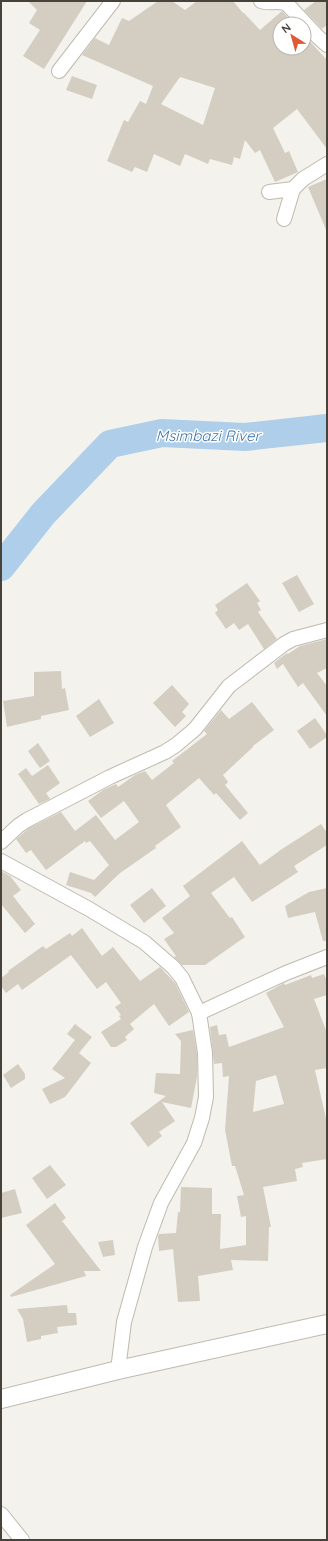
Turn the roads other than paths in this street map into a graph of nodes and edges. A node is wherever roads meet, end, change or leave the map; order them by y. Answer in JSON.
{"nodes":[{"id":1,"x":113,"y":1,"type":"edge"},
{"id":2,"x":261,"y":1,"type":"edge"},
{"id":3,"x":327,"y":45,"type":"edge"},
{"id":4,"x":59,"y":71,"type":"dead end"},
{"id":5,"x":327,"y":164,"type":"edge"},
{"id":6,"x":294,"y":189,"type":"junction"},
{"id":7,"x":269,"y":192,"type":"dead end"},
{"id":8,"x":284,"y":219,"type":"dead end"},
{"id":9,"x":327,"y":630,"type":"edge"},
{"id":10,"x":1,"y":842,"type":"edge"},
{"id":11,"x":1,"y":861,"type":"edge"},
{"id":12,"x":327,"y":957,"type":"edge"},
{"id":13,"x":199,"y":1013,"type":"junction"},
{"id":14,"x":327,"y":1324,"type":"edge"},
{"id":15,"x":118,"y":1370,"type":"junction"},
{"id":16,"x":1,"y":1400,"type":"edge"},
{"id":17,"x":1,"y":1514,"type":"edge"},
{"id":18,"x":22,"y":1540,"type":"edge"}],
"edges":[{"from":1,"to":4,"type":"street"},
{"from":2,"to":3,"type":"street"},
{"from":5,"to":6,"type":"street"},
{"from":6,"to":7,"type":"street"},
{"from":6,"to":8,"type":"street"},
{"from":9,"to":10,"type":"street"},
{"from":11,"to":13,"type":"street"},
{"from":12,"to":13,"type":"street"},
{"from":13,"to":15,"type":"street"},
{"from":14,"to":15,"type":"street"},
{"from":15,"to":16,"type":"street"},
{"from":17,"to":18,"type":"street"}]}
